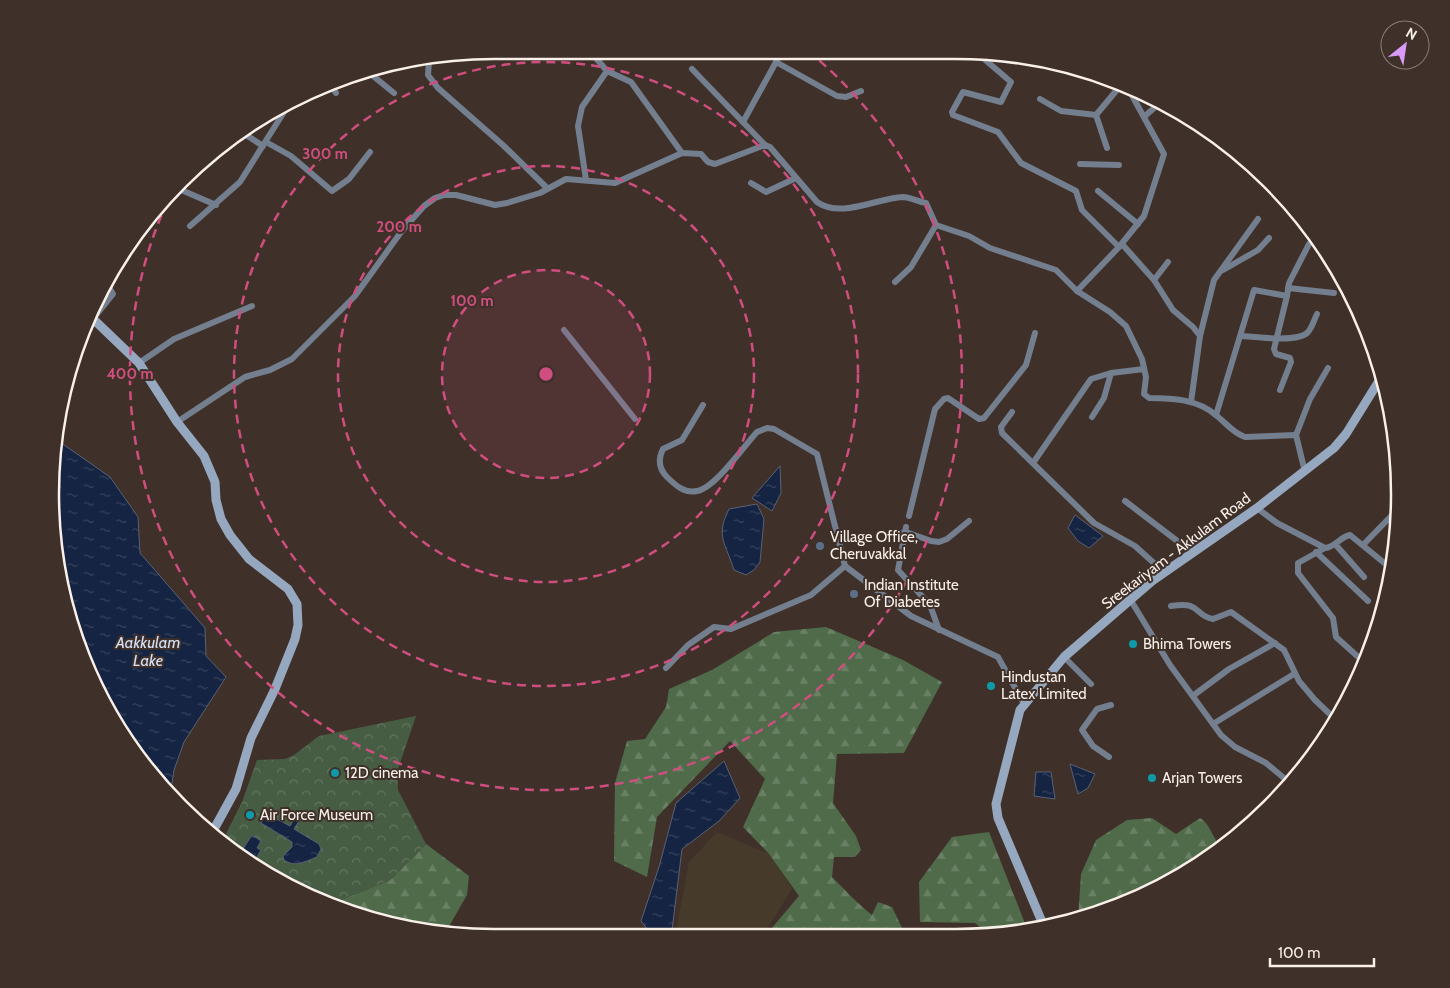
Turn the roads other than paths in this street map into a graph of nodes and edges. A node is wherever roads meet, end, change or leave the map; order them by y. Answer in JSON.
{"nodes":[{"id":1,"x":597,"y":59,"type":"edge"},
{"id":2,"x":778,"y":59,"type":"edge"},
{"id":3,"x":985,"y":60,"type":"edge"},
{"id":4,"x":776,"y":62,"type":"junction"},
{"id":5,"x":429,"y":63,"type":"edge"},
{"id":6,"x":692,"y":69,"type":"dead end"},
{"id":7,"x":607,"y":71,"type":"junction"},
{"id":8,"x":373,"y":76,"type":"edge"},
{"id":9,"x":334,"y":90,"type":"edge"},
{"id":10,"x":1116,"y":90,"type":"edge"},
{"id":11,"x":861,"y":91,"type":"dead end"},
{"id":12,"x":336,"y":93,"type":"dead end"},
{"id":13,"x":394,"y":93,"type":"dead end"},
{"id":14,"x":1133,"y":97,"type":"edge"},
{"id":15,"x":1040,"y":99,"type":"dead end"},
{"id":16,"x":1155,"y":107,"type":"edge"},
{"id":17,"x":284,"y":113,"type":"edge"},
{"id":18,"x":1096,"y":115,"type":"junction"},
{"id":19,"x":1145,"y":116,"type":"junction"},
{"id":20,"x":743,"y":122,"type":"junction"},
{"id":21,"x":247,"y":136,"type":"edge"},
{"id":22,"x":264,"y":144,"type":"junction"},
{"id":23,"x":765,"y":145,"type":"junction"},
{"id":24,"x":1107,"y":148,"type":"dead end"},
{"id":25,"x":370,"y":152,"type":"dead end"},
{"id":26,"x":682,"y":152,"type":"junction"},
{"id":27,"x":1080,"y":164,"type":"dead end"},
{"id":28,"x":1119,"y":165,"type":"dead end"},
{"id":29,"x":796,"y":178,"type":"junction"},
{"id":30,"x":586,"y":180,"type":"junction"},
{"id":31,"x":752,"y":182,"type":"dead end"},
{"id":32,"x":546,"y":188,"type":"junction"},
{"id":33,"x":183,"y":190,"type":"edge"},
{"id":34,"x":1098,"y":191,"type":"dead end"},
{"id":35,"x":216,"y":205,"type":"junction"},
{"id":36,"x":1258,"y":219,"type":"dead end"},
{"id":37,"x":1138,"y":224,"type":"junction"},
{"id":38,"x":936,"y":225,"type":"junction"},
{"id":39,"x":190,"y":226,"type":"dead end"},
{"id":40,"x":1269,"y":238,"type":"dead end"},
{"id":41,"x":1309,"y":244,"type":"dead end"},
{"id":42,"x":1121,"y":246,"type":"junction"},
{"id":43,"x":1168,"y":262,"type":"dead end"},
{"id":44,"x":1221,"y":271,"type":"junction"},
{"id":45,"x":1154,"y":280,"type":"junction"},
{"id":46,"x":895,"y":282,"type":"dead end"},
{"id":47,"x":1288,"y":288,"type":"junction"},
{"id":48,"x":110,"y":290,"type":"edge"},
{"id":49,"x":1077,"y":291,"type":"junction"},
{"id":50,"x":1334,"y":293,"type":"dead end"},
{"id":51,"x":1287,"y":296,"type":"junction"},
{"id":52,"x":102,"y":305,"type":"edge"},
{"id":53,"x":252,"y":306,"type":"dead end"},
{"id":54,"x":1317,"y":314,"type":"dead end"},
{"id":55,"x":95,"y":321,"type":"edge"},
{"id":56,"x":564,"y":330,"type":"dead end"},
{"id":57,"x":1035,"y":333,"type":"dead end"},
{"id":58,"x":1200,"y":336,"type":"junction"},
{"id":59,"x":1242,"y":336,"type":"junction"},
{"id":60,"x":1275,"y":339,"type":"junction"},
{"id":61,"x":139,"y":363,"type":"junction"},
{"id":62,"x":1328,"y":368,"type":"dead end"},
{"id":63,"x":1144,"y":369,"type":"junction"},
{"id":64,"x":1111,"y":372,"type":"junction"},
{"id":65,"x":1377,"y":384,"type":"edge"},
{"id":66,"x":1280,"y":390,"type":"dead end"},
{"id":67,"x":1191,"y":402,"type":"junction"},
{"id":68,"x":703,"y":405,"type":"dead end"},
{"id":69,"x":1012,"y":412,"type":"dead end"},
{"id":70,"x":1216,"y":415,"type":"junction"},
{"id":71,"x":1092,"y":417,"type":"dead end"},
{"id":72,"x":635,"y":419,"type":"dead end"},
{"id":73,"x":177,"y":422,"type":"junction"},
{"id":74,"x":1296,"y":435,"type":"junction"},
{"id":75,"x":1033,"y":463,"type":"junction"},
{"id":76,"x":1305,"y":472,"type":"junction"},
{"id":77,"x":1125,"y":501,"type":"dead end"},
{"id":78,"x":1257,"y":508,"type":"junction"},
{"id":79,"x":909,"y":516,"type":"dead end"},
{"id":80,"x":1390,"y":517,"type":"edge"},
{"id":81,"x":968,"y":521,"type":"dead end"},
{"id":82,"x":906,"y":530,"type":"junction"},
{"id":83,"x":892,"y":535,"type":"dead end"},
{"id":84,"x":1335,"y":544,"type":"junction"},
{"id":85,"x":1363,"y":546,"type":"junction"},
{"id":86,"x":1325,"y":548,"type":"junction"},
{"id":87,"x":1316,"y":552,"type":"junction"},
{"id":88,"x":1193,"y":553,"type":"junction"},
{"id":89,"x":1386,"y":564,"type":"edge"},
{"id":90,"x":845,"y":566,"type":"junction"},
{"id":91,"x":1165,"y":573,"type":"junction"},
{"id":92,"x":1364,"y":577,"type":"dead end"},
{"id":93,"x":1130,"y":599,"type":"junction"},
{"id":94,"x":1368,"y":601,"type":"dead end"},
{"id":95,"x":1171,"y":606,"type":"dead end"},
{"id":96,"x":939,"y":630,"type":"junction"},
{"id":97,"x":1275,"y":643,"type":"junction"},
{"id":98,"x":1064,"y":656,"type":"junction"},
{"id":99,"x":1359,"y":658,"type":"edge"},
{"id":100,"x":666,"y":668,"type":"dead end"},
{"id":101,"x":1294,"y":674,"type":"junction"},
{"id":102,"x":1091,"y":684,"type":"dead end"},
{"id":103,"x":1194,"y":695,"type":"junction"},
{"id":104,"x":1024,"y":704,"type":"junction"},
{"id":105,"x":1111,"y":705,"type":"dead end"},
{"id":106,"x":1331,"y":715,"type":"edge"},
{"id":107,"x":1213,"y":724,"type":"junction"},
{"id":108,"x":1109,"y":757,"type":"dead end"},
{"id":109,"x":1285,"y":779,"type":"edge"},
{"id":110,"x":215,"y":827,"type":"edge"},
{"id":111,"x":1042,"y":921,"type":"edge"}],
"edges":[{"from":1,"to":7,"type":"street"},
{"from":2,"to":4,"type":"street"},
{"from":3,"to":42,"type":"street"},
{"from":4,"to":11,"type":"street"},
{"from":4,"to":20,"type":"street"},
{"from":5,"to":32,"type":"street"},
{"from":6,"to":20,"type":"street"},
{"from":7,"to":26,"type":"street"},
{"from":7,"to":30,"type":"street"},
{"from":8,"to":13,"type":"street"},
{"from":9,"to":12,"type":"street"},
{"from":10,"to":18,"type":"street"},
{"from":14,"to":19,"type":"street"},
{"from":15,"to":18,"type":"street"},
{"from":16,"to":19,"type":"street"},
{"from":17,"to":22,"type":"street"},
{"from":18,"to":24,"type":"street"},
{"from":19,"to":37,"type":"street"},
{"from":20,"to":23,"type":"street"},
{"from":21,"to":22,"type":"street"},
{"from":22,"to":25,"type":"street"},
{"from":22,"to":35,"type":"street"},
{"from":23,"to":26,"type":"street"},
{"from":23,"to":29,"type":"street"},
{"from":26,"to":30,"type":"street"},
{"from":27,"to":28,"type":"street"},
{"from":29,"to":31,"type":"street"},
{"from":29,"to":38,"type":"street"},
{"from":30,"to":32,"type":"street"},
{"from":32,"to":73,"type":"street"},
{"from":33,"to":35,"type":"street"},
{"from":34,"to":37,"type":"street"},
{"from":35,"to":39,"type":"street"},
{"from":36,"to":44,"type":"street"},
{"from":37,"to":42,"type":"street"},
{"from":38,"to":46,"type":"street"},
{"from":38,"to":49,"type":"street"},
{"from":40,"to":44,"type":"street"},
{"from":41,"to":47,"type":"street"},
{"from":42,"to":45,"type":"street"},
{"from":42,"to":49,"type":"street"},
{"from":43,"to":45,"type":"street"},
{"from":44,"to":58,"type":"street"},
{"from":45,"to":58,"type":"street"},
{"from":47,"to":50,"type":"street"},
{"from":47,"to":51,"type":"street"},
{"from":48,"to":52,"type":"street"},
{"from":49,"to":63,"type":"street"},
{"from":51,"to":59,"type":"street"},
{"from":51,"to":60,"type":"street"},
{"from":53,"to":61,"type":"street"},
{"from":54,"to":60,"type":"street"},
{"from":55,"to":61,"type":"main road"},
{"from":56,"to":72,"type":"street"},
{"from":57,"to":79,"type":"street"},
{"from":58,"to":67,"type":"street"},
{"from":59,"to":60,"type":"street"},
{"from":59,"to":70,"type":"street"},
{"from":60,"to":66,"type":"street"},
{"from":61,"to":73,"type":"main road"},
{"from":62,"to":74,"type":"street"},
{"from":63,"to":64,"type":"street"},
{"from":63,"to":67,"type":"street"},
{"from":64,"to":71,"type":"street"},
{"from":64,"to":75,"type":"street"},
{"from":65,"to":76,"type":"main road","name":"Sreekariyam - Akkulam Road"},
{"from":67,"to":70,"type":"street"},
{"from":68,"to":90,"type":"street"},
{"from":69,"to":75,"type":"street"},
{"from":70,"to":74,"type":"street"},
{"from":73,"to":110,"type":"main road"},
{"from":74,"to":76,"type":"street"},
{"from":75,"to":91,"type":"street"},
{"from":76,"to":78,"type":"main road","name":"Sreekariyam - Akkulam Road"},
{"from":77,"to":88,"type":"street"},
{"from":78,"to":86,"type":"street"},
{"from":78,"to":88,"type":"main road","name":"Sreekariyam - Akkulam Road"},
{"from":80,"to":85,"type":"street"},
{"from":81,"to":82,"type":"street"},
{"from":82,"to":83,"type":"street"},
{"from":82,"to":96,"type":"street"},
{"from":84,"to":85,"type":"street"},
{"from":84,"to":86,"type":"street"},
{"from":84,"to":92,"type":"street"},
{"from":85,"to":89,"type":"street"},
{"from":86,"to":87,"type":"street"},
{"from":87,"to":94,"type":"street"},
{"from":87,"to":99,"type":"street"},
{"from":88,"to":91,"type":"main road","name":"Sreekariyam - Akkulam Road"},
{"from":90,"to":96,"type":"street"},
{"from":90,"to":100,"type":"street"},
{"from":91,"to":93,"type":"main road","name":"Sreekariyam - Akkulam Road"},
{"from":93,"to":98,"type":"main road","name":"Sreekariyam - Akkulam Road"},
{"from":93,"to":103,"type":"street"},
{"from":95,"to":97,"type":"street"},
{"from":96,"to":104,"type":"street"},
{"from":97,"to":101,"type":"street"},
{"from":97,"to":103,"type":"street"},
{"from":98,"to":102,"type":"street"},
{"from":98,"to":104,"type":"main road","name":"Sreekariyam - Akkulam Road"},
{"from":101,"to":106,"type":"street"},
{"from":101,"to":107,"type":"street"},
{"from":103,"to":107,"type":"street"},
{"from":104,"to":111,"type":"main road","name":"Sreekariyam - Akkulam Road"},
{"from":105,"to":108,"type":"street"},
{"from":107,"to":109,"type":"street"}]}
